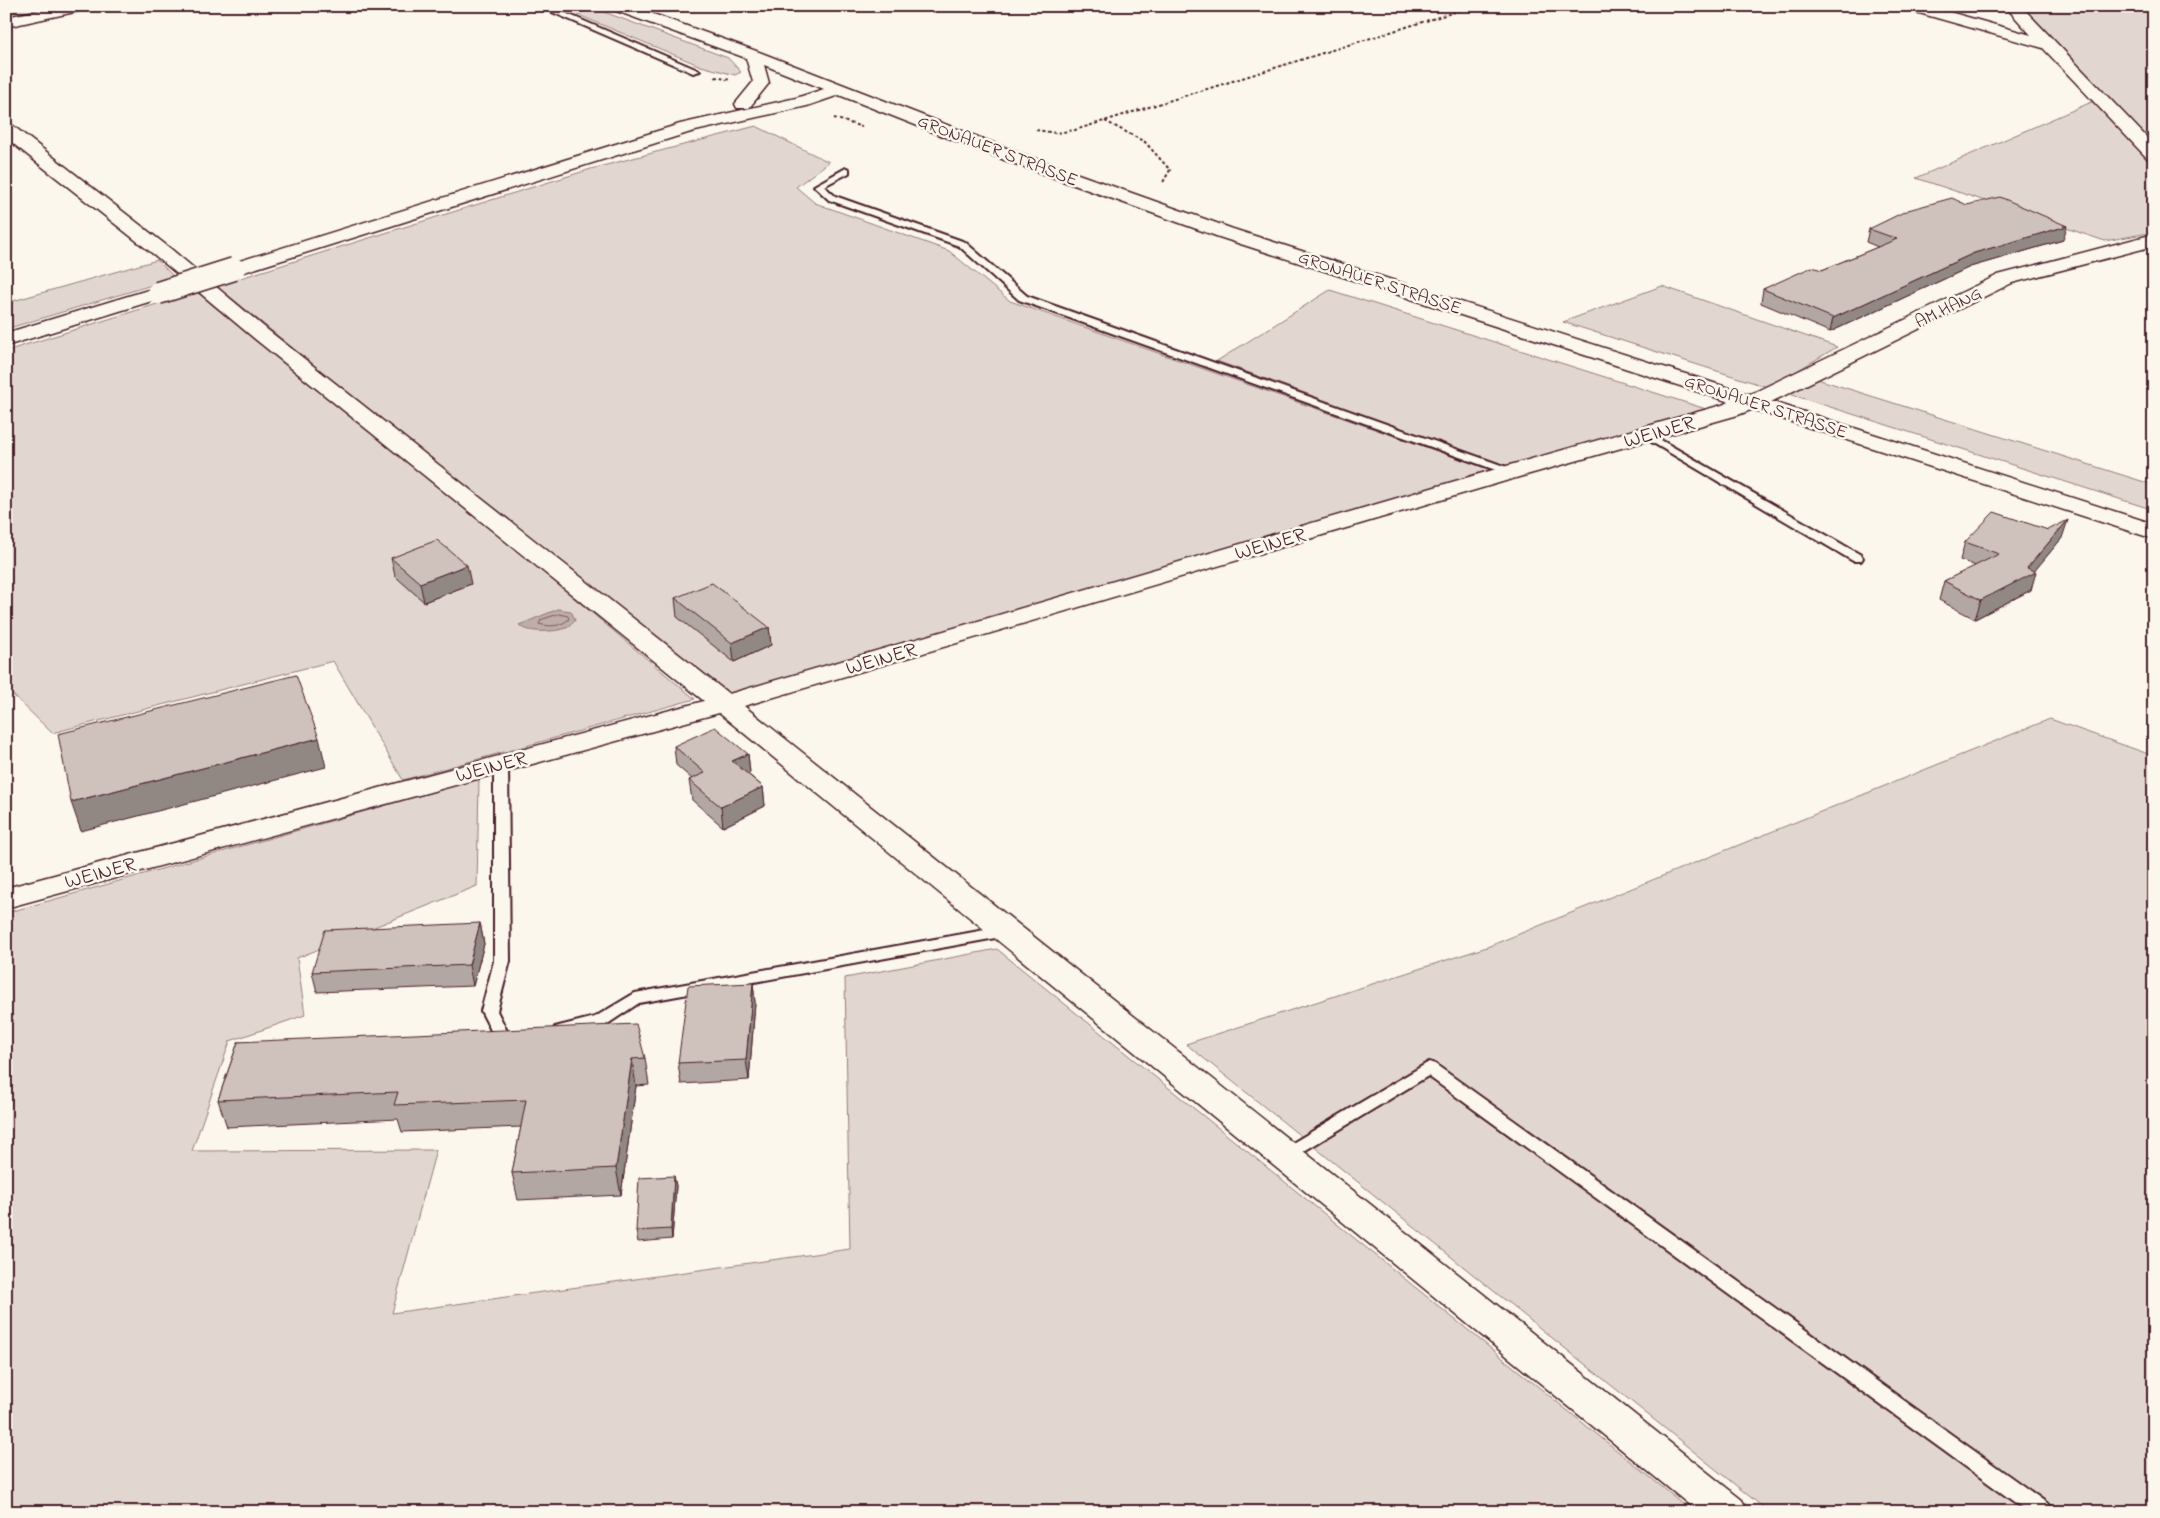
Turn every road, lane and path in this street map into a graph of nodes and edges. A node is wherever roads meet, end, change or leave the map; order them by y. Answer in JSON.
{"nodes":[{"id":1,"x":84,"y":6,"type":"edge"},
{"id":2,"x":542,"y":6,"type":"edge"},
{"id":3,"x":616,"y":6,"type":"edge"},
{"id":4,"x":1474,"y":6,"type":"edge"},
{"id":5,"x":1910,"y":6,"type":"edge"},
{"id":6,"x":2012,"y":6,"type":"edge"},
{"id":7,"x":6,"y":22,"type":"edge"},
{"id":8,"x":2047,"y":44,"type":"junction"},
{"id":9,"x":753,"y":55,"type":"junction"},
{"id":10,"x":696,"y":71,"type":"dead end"},
{"id":11,"x":818,"y":80,"type":"junction"},
{"id":12,"x":840,"y":89,"type":"junction"},
{"id":13,"x":743,"y":104,"type":"junction"},
{"id":14,"x":1104,"y":121,"type":"junction"},
{"id":15,"x":686,"y":128,"type":"junction"},
{"id":16,"x":6,"y":129,"type":"edge"},
{"id":17,"x":1036,"y":130,"type":"dead end"},
{"id":18,"x":2154,"y":155,"type":"edge"},
{"id":19,"x":846,"y":171,"type":"dead end"},
{"id":20,"x":1132,"y":199,"type":"junction"},
{"id":21,"x":2154,"y":240,"type":"edge"},
{"id":22,"x":6,"y":340,"type":"edge"},
{"id":23,"x":1752,"y":402,"type":"junction"},
{"id":24,"x":1647,"y":435,"type":"junction"},
{"id":25,"x":1511,"y":472,"type":"junction"},
{"id":26,"x":2154,"y":532,"type":"edge"},
{"id":27,"x":1857,"y":558,"type":"dead end"},
{"id":28,"x":724,"y":704,"type":"junction"},
{"id":29,"x":502,"y":763,"type":"junction"},
{"id":30,"x":6,"y":898,"type":"edge"},
{"id":31,"x":1007,"y":932,"type":"junction"},
{"id":32,"x":543,"y":1036,"type":"edge"},
{"id":33,"x":526,"y":1038,"type":"edge"},
{"id":34,"x":1285,"y":1155,"type":"junction"},
{"id":35,"x":1728,"y":1512,"type":"edge"},
{"id":36,"x":2044,"y":1512,"type":"edge"}],
"edges":[{"from":1,"to":7,"type":"street"},
{"from":2,"to":10,"type":"lane"},
{"from":3,"to":9,"type":"street","name":"GRONAUER STRASSE"},
{"from":4,"to":14,"type":"path"},
{"from":5,"to":8,"type":"street"},
{"from":6,"to":8,"type":"street"},
{"from":8,"to":18,"type":"street"},
{"from":9,"to":11,"type":"street","name":"GRONAUER STRASSE"},
{"from":9,"to":13,"type":"street"},
{"from":11,"to":12,"type":"street","name":"GRONAUER STRASSE"},
{"from":11,"to":13,"type":"street"},
{"from":12,"to":15,"type":"street"},
{"from":12,"to":20,"type":"street","name":"GRONAUER STRASSE"},
{"from":13,"to":15,"type":"street"},
{"from":14,"to":17,"type":"path"},
{"from":14,"to":20,"type":"path"},
{"from":15,"to":22,"type":"street","bridge":true},
{"from":16,"to":28,"type":"street"},
{"from":19,"to":25,"type":"lane"},
{"from":20,"to":23,"type":"street","name":"GRONAUER STRASSE"},
{"from":21,"to":23,"type":"street","name":"AM HANG"},
{"from":23,"to":24,"type":"street","name":"WEINER"},
{"from":23,"to":26,"type":"street","name":"GRONAUER STRASSE"},
{"from":24,"to":25,"type":"street","name":"WEINER"},
{"from":24,"to":27,"type":"lane"},
{"from":25,"to":28,"type":"street","name":"WEINER"},
{"from":28,"to":29,"type":"street","name":"WEINER"},
{"from":28,"to":31,"type":"street"},
{"from":29,"to":30,"type":"street","name":"WEINER"},
{"from":29,"to":33,"type":"lane"},
{"from":31,"to":32,"type":"lane"},
{"from":31,"to":34,"type":"street"},
{"from":34,"to":35,"type":"street"},
{"from":34,"to":36,"type":"lane"}]}
